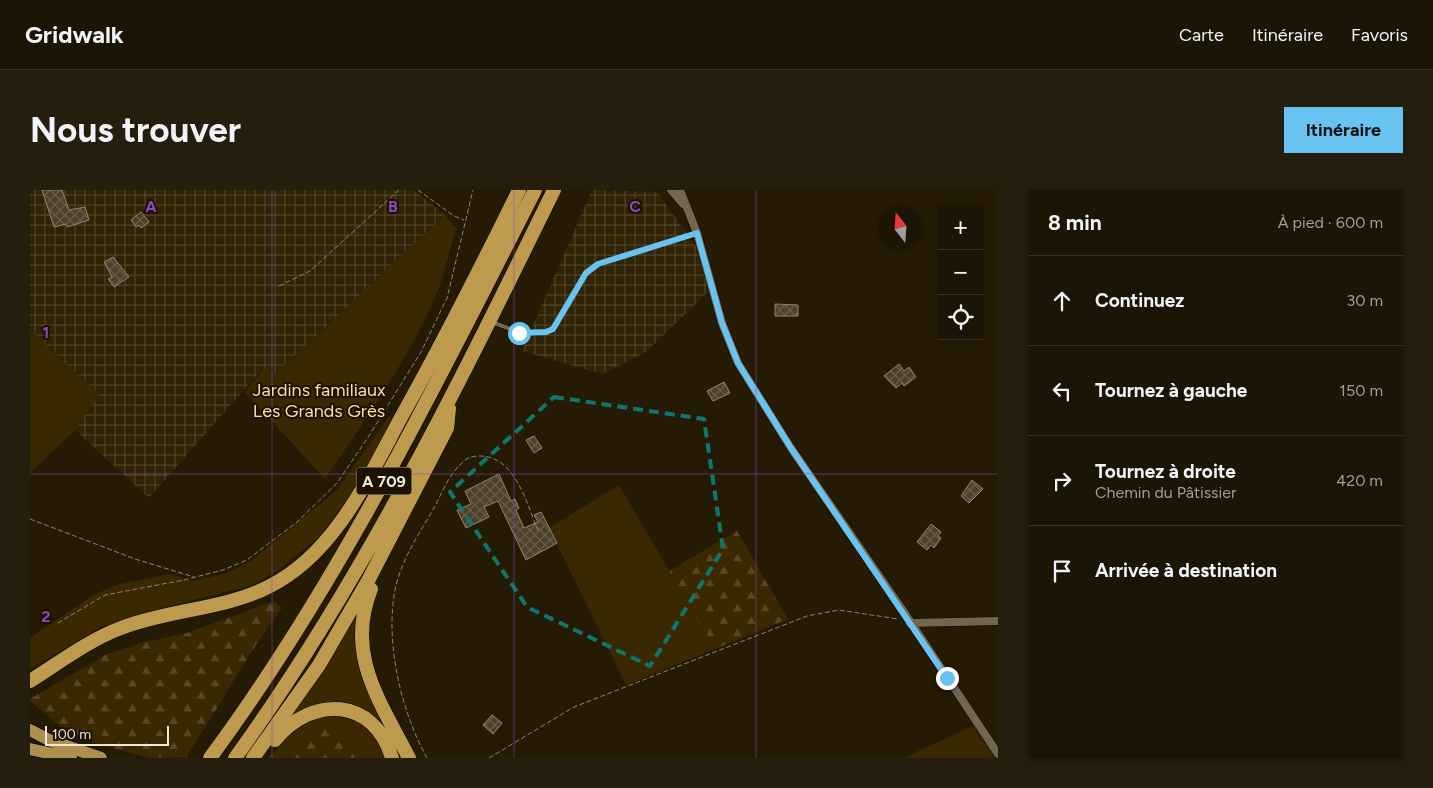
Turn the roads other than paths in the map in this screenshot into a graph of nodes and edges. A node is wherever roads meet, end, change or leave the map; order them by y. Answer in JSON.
{"nodes":[{"id":1,"x":519,"y":190,"type":"edge"},
{"id":2,"x":534,"y":190,"type":"edge"},
{"id":3,"x":554,"y":190,"type":"edge"},
{"id":4,"x":671,"y":190,"type":"edge"},
{"id":5,"x":680,"y":190,"type":"edge"},
{"id":6,"x":687,"y":208,"type":"junction"},
{"id":7,"x":697,"y":233,"type":"junction"},
{"id":8,"x":490,"y":321,"type":"junction"},
{"id":9,"x":449,"y":403,"type":"junction"},
{"id":10,"x":392,"y":535,"type":"junction"},
{"id":11,"x":998,"y":621,"type":"edge"},
{"id":12,"x":910,"y":623,"type":"junction"},
{"id":13,"x":30,"y":680,"type":"edge"},
{"id":14,"x":30,"y":730,"type":"edge"},
{"id":15,"x":30,"y":749,"type":"edge"},
{"id":16,"x":998,"y":754,"type":"edge"},
{"id":17,"x":71,"y":758,"type":"edge"},
{"id":18,"x":101,"y":758,"type":"edge"},
{"id":19,"x":210,"y":758,"type":"edge"},
{"id":20,"x":235,"y":758,"type":"edge"},
{"id":21,"x":253,"y":758,"type":"edge"},
{"id":22,"x":260,"y":758,"type":"edge"},
{"id":23,"x":392,"y":758,"type":"edge"},
{"id":24,"x":410,"y":758,"type":"edge"}],
"edges":[{"from":1,"to":13,"type":"highway"},
{"from":2,"to":19,"type":"highway","number":"A 709"},
{"from":3,"to":8,"type":"highway","number":"A 709"},
{"from":4,"to":6,"type":"street"},
{"from":5,"to":6,"type":"street"},
{"from":6,"to":7,"type":"street"},
{"from":7,"to":8,"type":"lane"},
{"from":7,"to":12,"type":"street"},
{"from":8,"to":9,"type":"highway","number":"A 709"},
{"from":9,"to":10,"type":"highway"},
{"from":9,"to":20,"type":"highway","number":"A 709"},
{"from":10,"to":21,"type":"highway"},
{"from":10,"to":24,"type":"highway"},
{"from":11,"to":12,"type":"street"},
{"from":12,"to":16,"type":"street"},
{"from":14,"to":18,"type":"highway"},
{"from":15,"to":17,"type":"highway"},
{"from":22,"to":23,"type":"highway"}]}
